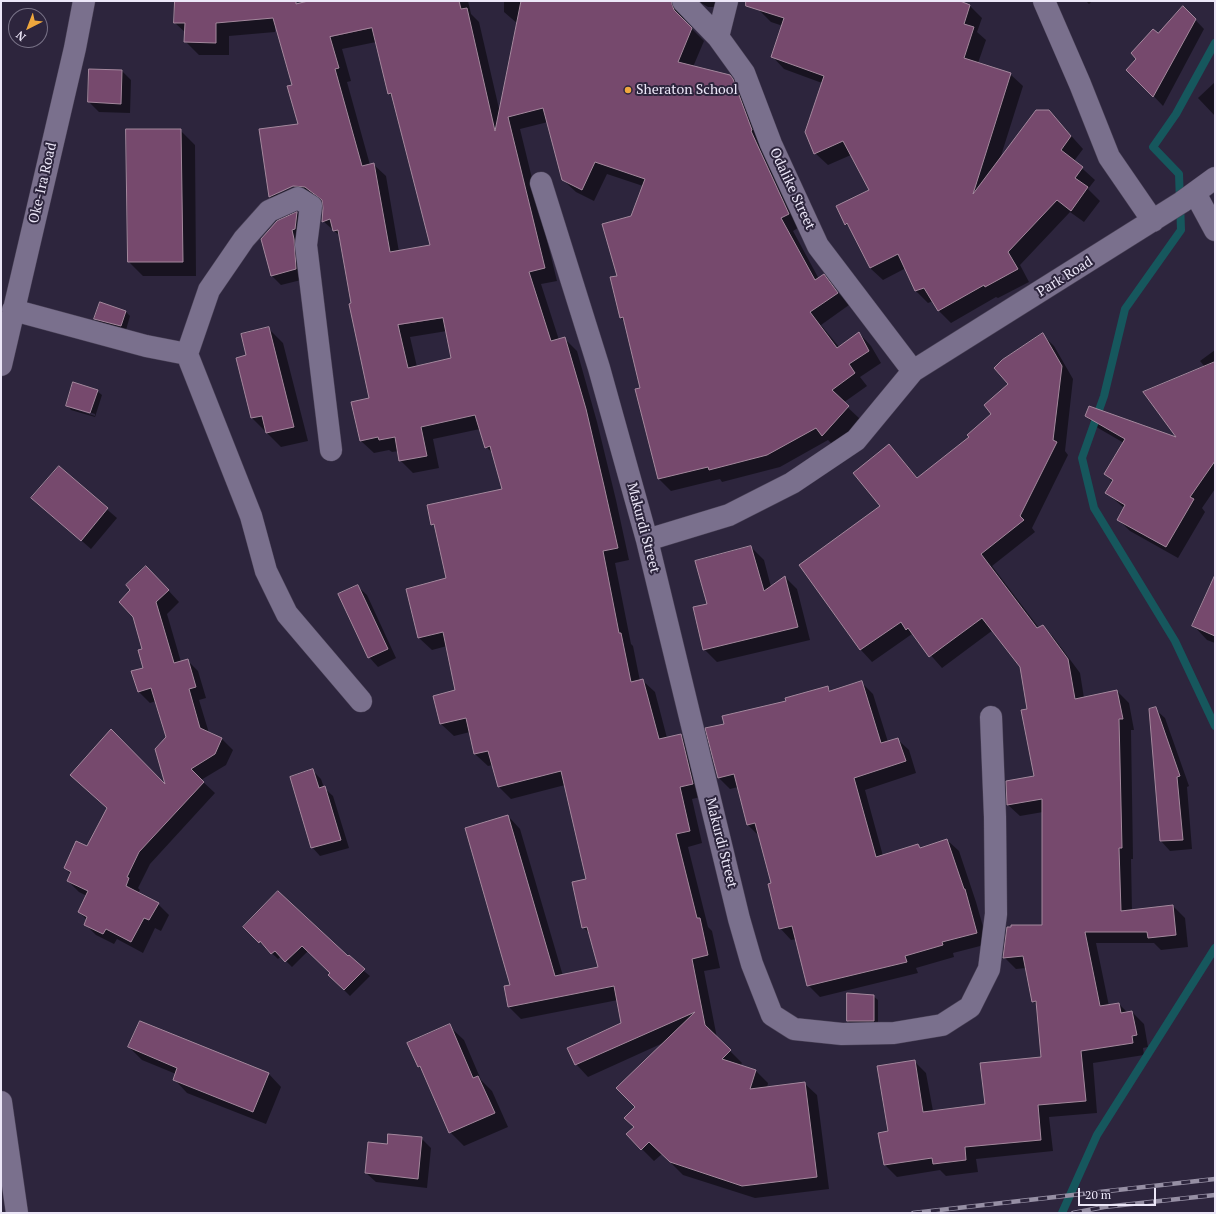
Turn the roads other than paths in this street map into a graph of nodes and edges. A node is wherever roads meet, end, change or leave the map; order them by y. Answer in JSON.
{"nodes":[{"id":1,"x":84,"y":1,"type":"edge"},
{"id":2,"x":683,"y":1,"type":"edge"},
{"id":3,"x":727,"y":1,"type":"edge"},
{"id":4,"x":1044,"y":1,"type":"edge"},
{"id":5,"x":718,"y":37,"type":"junction"},
{"id":6,"x":1215,"y":178,"type":"edge"},
{"id":7,"x":541,"y":183,"type":"dead end"},
{"id":8,"x":1189,"y":198,"type":"junction"},
{"id":9,"x":1158,"y":218,"type":"junction"},
{"id":10,"x":1215,"y":230,"type":"edge"},
{"id":11,"x":13,"y":310,"type":"junction"},
{"id":12,"x":186,"y":354,"type":"junction"},
{"id":13,"x":1,"y":365,"type":"edge"},
{"id":14,"x":913,"y":371,"type":"junction"},
{"id":15,"x":331,"y":450,"type":"dead end"},
{"id":16,"x":647,"y":540,"type":"junction"},
{"id":17,"x":361,"y":701,"type":"dead end"},
{"id":18,"x":991,"y":717,"type":"dead end"},
{"id":19,"x":1,"y":1102,"type":"edge"},
{"id":20,"x":17,"y":1213,"type":"edge"}],
"edges":[{"from":1,"to":11,"type":"street","name":"Oke-Ira Road"},
{"from":2,"to":5,"type":"street","name":"Odalike Street"},
{"from":3,"to":5,"type":"street"},
{"from":4,"to":9,"type":"street"},
{"from":5,"to":14,"type":"street","name":"Odalike Street"},
{"from":6,"to":8,"type":"street","name":"Park Road"},
{"from":7,"to":16,"type":"street","name":"Makurdi Street"},
{"from":8,"to":9,"type":"street","name":"Park Road"},
{"from":8,"to":10,"type":"street"},
{"from":9,"to":14,"type":"street","name":"Park Road"},
{"from":11,"to":12,"type":"street"},
{"from":11,"to":13,"type":"street","name":"Oke-Ira Road"},
{"from":12,"to":15,"type":"street"},
{"from":12,"to":17,"type":"street"},
{"from":14,"to":16,"type":"street","name":"Park Road"},
{"from":16,"to":18,"type":"street","name":"Makurdi Street"},
{"from":19,"to":20,"type":"street"}]}
